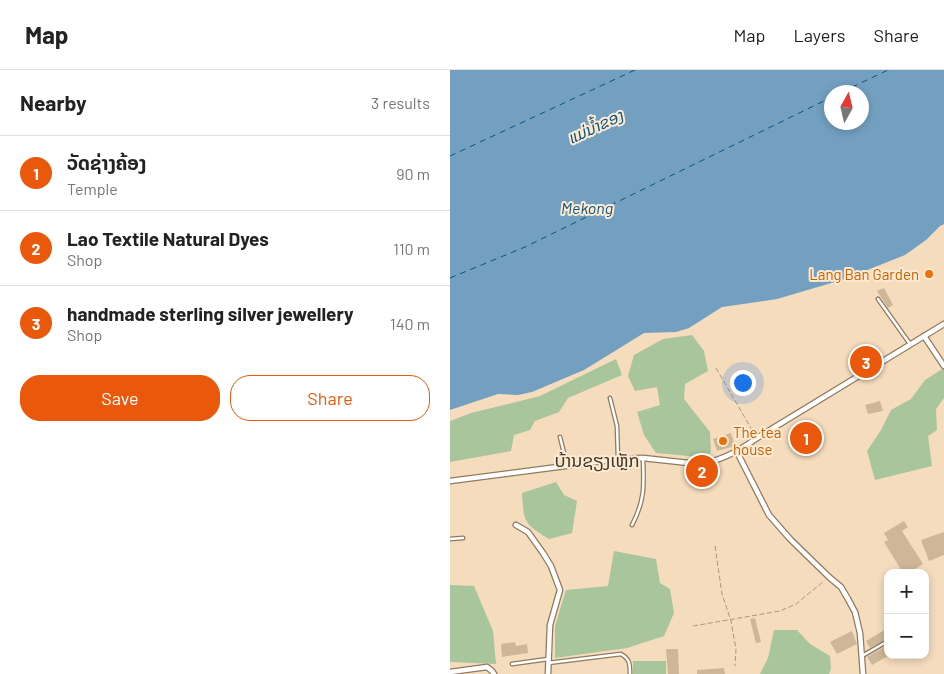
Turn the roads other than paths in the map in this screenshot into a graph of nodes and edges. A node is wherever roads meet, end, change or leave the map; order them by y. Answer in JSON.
{"nodes":[{"id":1,"x":878,"y":299,"type":"dead end"},
{"id":2,"x":944,"y":324,"type":"edge"},
{"id":3,"x":924,"y":336,"type":"junction"},
{"id":4,"x":910,"y":344,"type":"junction"},
{"id":5,"x":944,"y":366,"type":"edge"},
{"id":6,"x":610,"y":398,"type":"dead end"},
{"id":7,"x":560,"y":437,"type":"dead end"},
{"id":8,"x":737,"y":452,"type":"junction"},
{"id":9,"x":643,"y":458,"type":"junction"},
{"id":10,"x":618,"y":459,"type":"junction"},
{"id":11,"x":567,"y":466,"type":"junction"},
{"id":12,"x":450,"y":481,"type":"edge"},
{"id":13,"x":516,"y":525,"type":"dead end"},
{"id":14,"x":632,"y":525,"type":"dead end"},
{"id":15,"x":463,"y":538,"type":"dead end"},
{"id":16,"x":450,"y":539,"type":"edge"},
{"id":17,"x":884,"y":643,"type":"edge"},
{"id":18,"x":862,"y":656,"type":"junction"},
{"id":19,"x":549,"y":661,"type":"junction"},
{"id":20,"x":512,"y":664,"type":"dead end"},
{"id":21,"x":450,"y":672,"type":"edge"},
{"id":22,"x":494,"y":674,"type":"edge"},
{"id":23,"x":548,"y":674,"type":"edge"},
{"id":24,"x":630,"y":674,"type":"edge"},
{"id":25,"x":863,"y":674,"type":"edge"}],
"edges":[{"from":1,"to":4,"type":"lane"},
{"from":2,"to":3,"type":"street"},
{"from":3,"to":4,"type":"street"},
{"from":3,"to":5,"type":"street"},
{"from":4,"to":8,"type":"street"},
{"from":6,"to":10,"type":"lane"},
{"from":7,"to":11,"type":"lane"},
{"from":8,"to":9,"type":"street"},
{"from":8,"to":18,"type":"street"},
{"from":9,"to":10,"type":"street"},
{"from":9,"to":14,"type":"lane"},
{"from":10,"to":11,"type":"street"},
{"from":11,"to":12,"type":"street"},
{"from":13,"to":19,"type":"street"},
{"from":15,"to":16,"type":"lane"},
{"from":17,"to":18,"type":"lane"},
{"from":18,"to":25,"type":"street"},
{"from":19,"to":20,"type":"lane"},
{"from":19,"to":23,"type":"street"},
{"from":19,"to":24,"type":"lane"},
{"from":21,"to":22,"type":"street"}]}
